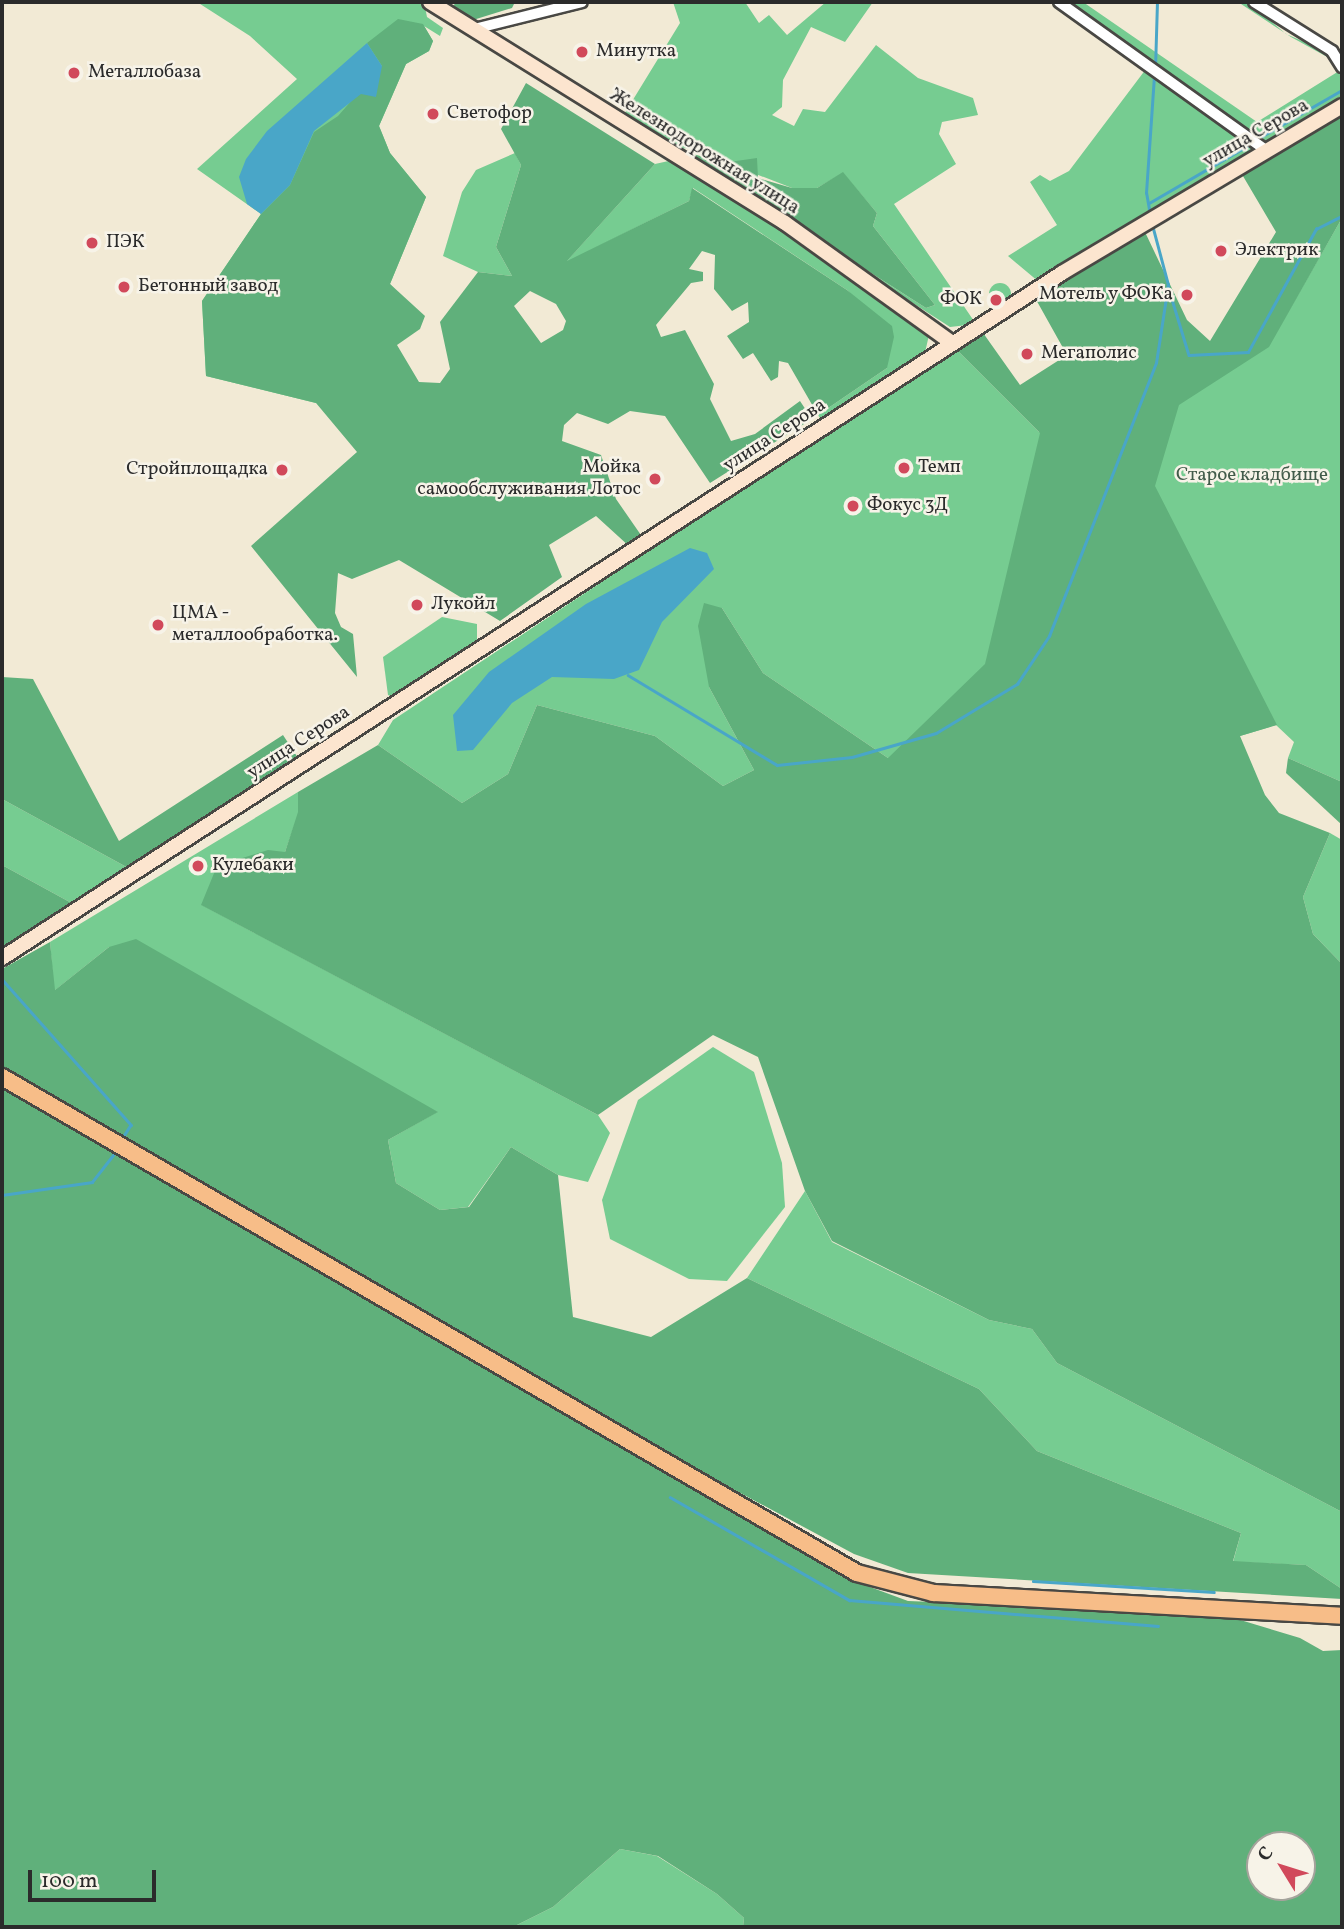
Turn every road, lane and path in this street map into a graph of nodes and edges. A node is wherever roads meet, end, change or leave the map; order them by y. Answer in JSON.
{"nodes":[{"id":1,"x":429,"y":2,"type":"edge"},
{"id":2,"x":582,"y":2,"type":"edge"},
{"id":3,"x":1059,"y":2,"type":"edge"},
{"id":4,"x":1254,"y":2,"type":"edge"},
{"id":5,"x":474,"y":29,"type":"junction"},
{"id":6,"x":1342,"y":67,"type":"edge"},
{"id":7,"x":1342,"y":106,"type":"edge"},
{"id":8,"x":1266,"y":150,"type":"junction"},
{"id":9,"x":952,"y":344,"type":"junction"},
{"id":10,"x":2,"y":958,"type":"edge"},
{"id":11,"x":2,"y":1077,"type":"edge"},
{"id":12,"x":1342,"y":1616,"type":"edge"}],
"edges":[{"from":1,"to":5,"type":"main road","name":"Железнодорожная улица"},
{"from":2,"to":5,"type":"street"},
{"from":3,"to":8,"type":"street"},
{"from":4,"to":6,"type":"street"},
{"from":5,"to":9,"type":"main road","name":"Железнодорожная улица"},
{"from":7,"to":8,"type":"main road","name":"улица Серова"},
{"from":8,"to":9,"type":"main road","name":"улица Серова"},
{"from":9,"to":10,"type":"main road","name":"улица Серова"},
{"from":11,"to":12,"type":"main road"}]}
